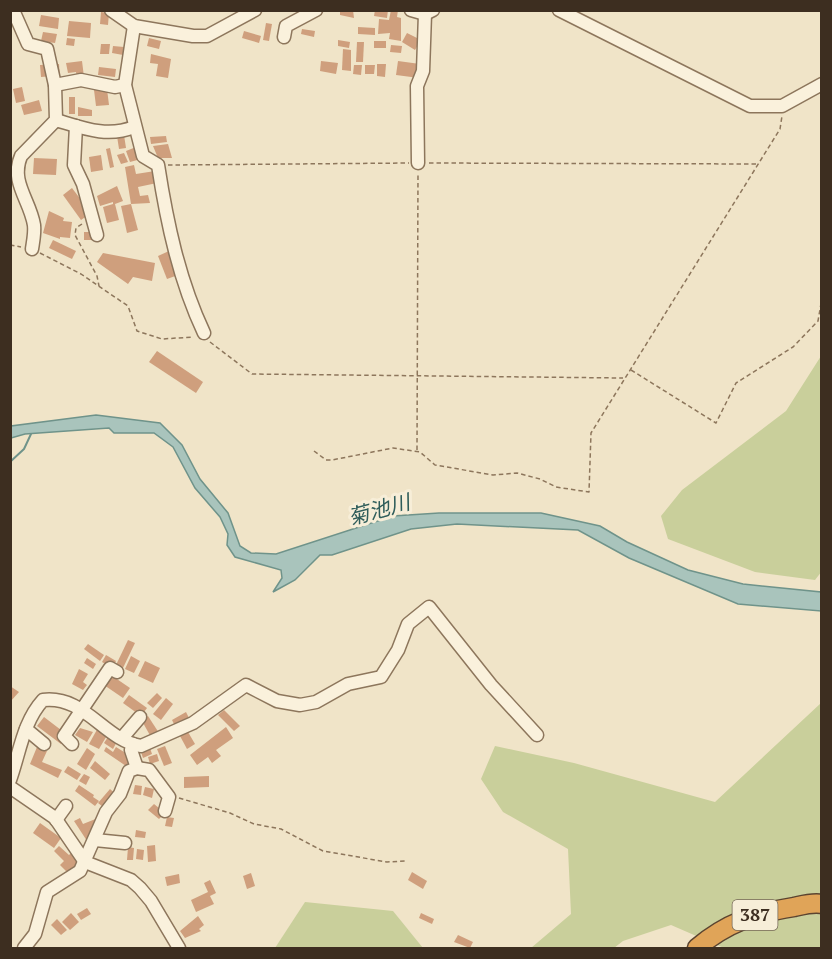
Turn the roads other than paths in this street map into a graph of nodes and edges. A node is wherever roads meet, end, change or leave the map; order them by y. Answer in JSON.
{"nodes":[{"id":1,"x":13,"y":10,"type":"edge"},
{"id":2,"x":111,"y":10,"type":"edge"},
{"id":3,"x":255,"y":10,"type":"edge"},
{"id":4,"x":316,"y":10,"type":"edge"},
{"id":5,"x":411,"y":10,"type":"edge"},
{"id":6,"x":559,"y":10,"type":"edge"},
{"id":7,"x":429,"y":12,"type":"edge"},
{"id":8,"x":134,"y":26,"type":"junction"},
{"id":9,"x":284,"y":37,"type":"dead end"},
{"id":10,"x":822,"y":84,"type":"edge"},
{"id":11,"x":55,"y":85,"type":"junction"},
{"id":12,"x":125,"y":85,"type":"junction"},
{"id":13,"x":56,"y":120,"type":"junction"},
{"id":14,"x":76,"y":126,"type":"junction"},
{"id":15,"x":134,"y":127,"type":"junction"},
{"id":16,"x":417,"y":163,"type":"road end"},
{"id":17,"x":97,"y":235,"type":"road end"},
{"id":18,"x":32,"y":249,"type":"road end"},
{"id":19,"x":204,"y":333,"type":"road end"},
{"id":20,"x":117,"y":672,"type":"dead end"},
{"id":21,"x":82,"y":709,"type":"junction"},
{"id":22,"x":140,"y":717,"type":"dead end"},
{"id":23,"x":26,"y":729,"type":"junction"},
{"id":24,"x":537,"y":735,"type":"dead end"},
{"id":25,"x":128,"y":741,"type":"junction"},
{"id":26,"x":44,"y":744,"type":"dead end"},
{"id":27,"x":72,"y":744,"type":"dead end"},
{"id":28,"x":137,"y":768,"type":"junction"},
{"id":29,"x":10,"y":780,"type":"edge"},
{"id":30,"x":10,"y":787,"type":"edge"},
{"id":31,"x":66,"y":806,"type":"dead end"},
{"id":32,"x":165,"y":811,"type":"dead end"},
{"id":33,"x":56,"y":820,"type":"junction"},
{"id":34,"x":95,"y":840,"type":"junction"},
{"id":35,"x":125,"y":843,"type":"dead end"},
{"id":36,"x":85,"y":862,"type":"junction"},
{"id":37,"x":822,"y":904,"type":"edge"},
{"id":38,"x":24,"y":948,"type":"edge"},
{"id":39,"x":178,"y":948,"type":"edge"},
{"id":40,"x":697,"y":948,"type":"edge"}],
"edges":[{"from":1,"to":11,"type":"street"},
{"from":2,"to":8,"type":"street"},
{"from":3,"to":8,"type":"street"},
{"from":4,"to":9,"type":"street"},
{"from":5,"to":7,"type":"street"},
{"from":6,"to":10,"type":"street"},
{"from":7,"to":16,"type":"street"},
{"from":8,"to":12,"type":"street"},
{"from":11,"to":12,"type":"street"},
{"from":11,"to":13,"type":"street"},
{"from":12,"to":15,"type":"street"},
{"from":13,"to":14,"type":"street"},
{"from":13,"to":18,"type":"street"},
{"from":14,"to":15,"type":"street"},
{"from":14,"to":17,"type":"street"},
{"from":15,"to":19,"type":"street"},
{"from":20,"to":21,"type":"street"},
{"from":21,"to":23,"type":"street"},
{"from":21,"to":25,"type":"street"},
{"from":21,"to":27,"type":"street"},
{"from":22,"to":25,"type":"street"},
{"from":23,"to":26,"type":"street"},
{"from":23,"to":29,"type":"street"},
{"from":24,"to":25,"type":"street"},
{"from":25,"to":28,"type":"street"},
{"from":28,"to":32,"type":"street"},
{"from":28,"to":34,"type":"street"},
{"from":30,"to":33,"type":"street"},
{"from":31,"to":33,"type":"street"},
{"from":33,"to":36,"type":"street"},
{"from":34,"to":35,"type":"street"},
{"from":34,"to":36,"type":"street"},
{"from":36,"to":38,"type":"street"},
{"from":36,"to":39,"type":"street"},
{"from":37,"to":40,"type":"highway","number":"387"}]}
